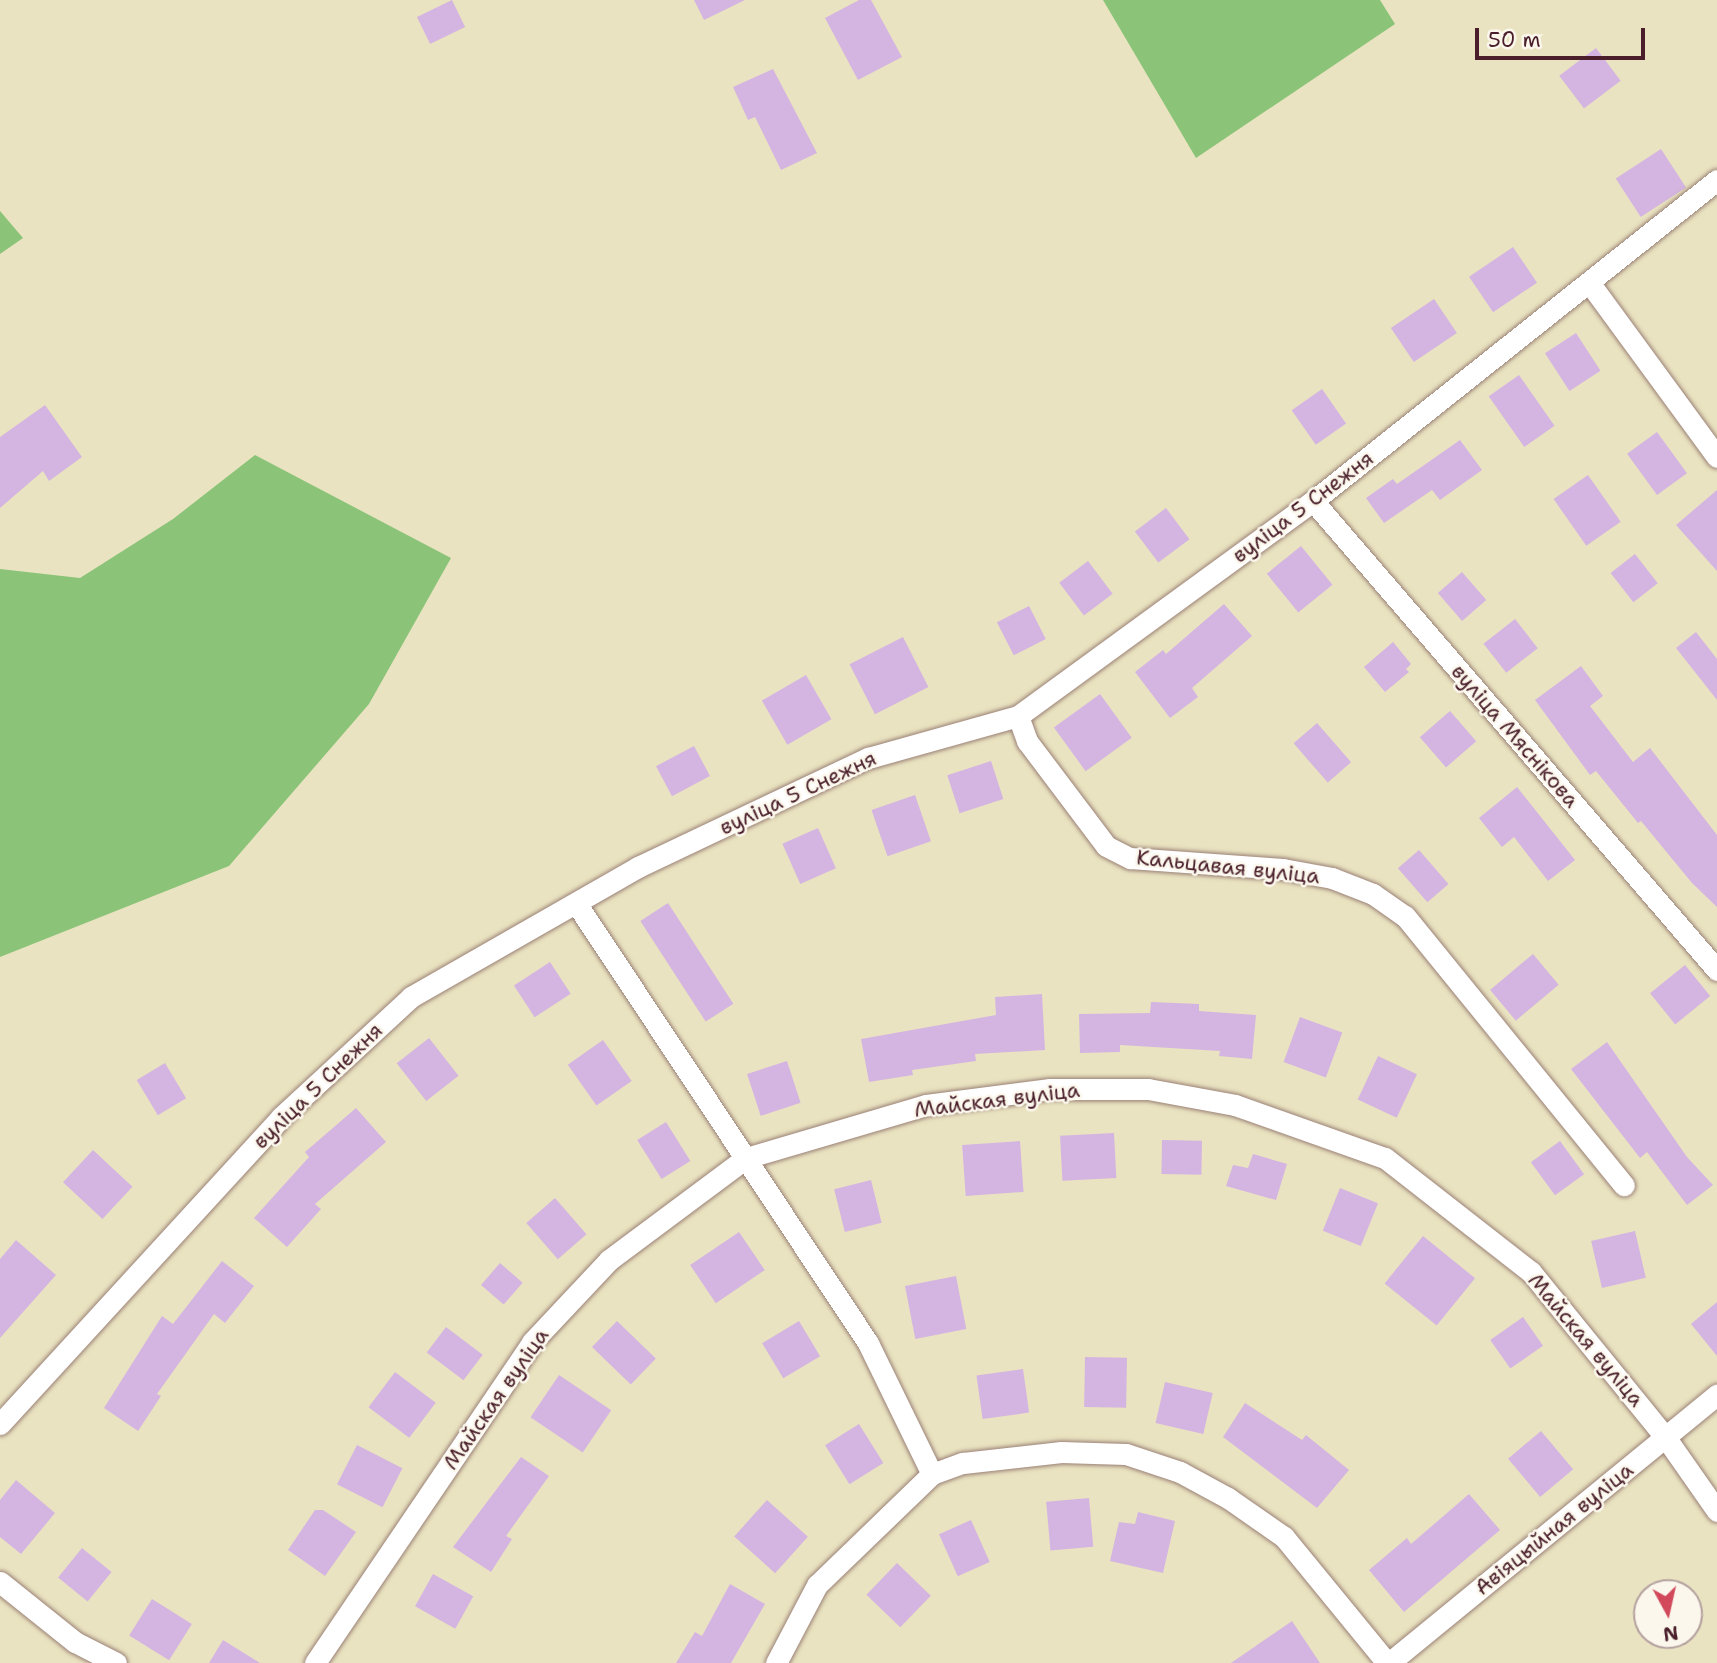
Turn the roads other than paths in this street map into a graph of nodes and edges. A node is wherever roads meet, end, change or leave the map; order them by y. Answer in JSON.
{"nodes":[{"id":1,"x":1717,"y":180,"type":"edge"},
{"id":2,"x":1591,"y":285,"type":"junction"},
{"id":3,"x":1717,"y":457,"type":"edge"},
{"id":4,"x":1313,"y":501,"type":"junction"},
{"id":5,"x":1018,"y":716,"type":"junction"},
{"id":6,"x":576,"y":902,"type":"junction"},
{"id":7,"x":1717,"y":970,"type":"edge"},
{"id":8,"x":746,"y":1158,"type":"junction"},
{"id":9,"x":1624,"y":1185,"type":"dead end"},
{"id":10,"x":1717,"y":1395,"type":"edge"},
{"id":11,"x":0,"y":1424,"type":"edge"},
{"id":12,"x":1666,"y":1438,"type":"junction"},
{"id":13,"x":932,"y":1474,"type":"junction"},
{"id":14,"x":1717,"y":1511,"type":"edge"},
{"id":15,"x":0,"y":1582,"type":"edge"},
{"id":16,"x":116,"y":1663,"type":"edge"},
{"id":17,"x":315,"y":1663,"type":"edge"},
{"id":18,"x":776,"y":1663,"type":"edge"},
{"id":19,"x":1388,"y":1663,"type":"edge"}],
"edges":[{"from":1,"to":2,"type":"street","name":"вуліца 5 Снежня"},
{"from":2,"to":3,"type":"street"},
{"from":2,"to":4,"type":"street","name":"вуліца 5 Снежня"},
{"from":4,"to":5,"type":"street","name":"вуліца 5 Снежня"},
{"from":4,"to":7,"type":"street","name":"вуліца Мяснікова"},
{"from":5,"to":6,"type":"street","name":"вуліца 5 Снежня"},
{"from":5,"to":9,"type":"street","name":"Кальцавая вуліца"},
{"from":6,"to":8,"type":"street"},
{"from":6,"to":11,"type":"street","name":"вуліца 5 Снежня"},
{"from":8,"to":12,"type":"street","name":"Майская вуліца"},
{"from":8,"to":13,"type":"street"},
{"from":8,"to":17,"type":"street","name":"Майская вуліца"},
{"from":10,"to":12,"type":"street","name":"Авіяцыйная вуліца"},
{"from":12,"to":14,"type":"street","name":"Майская вуліца"},
{"from":12,"to":19,"type":"street","name":"Авіяцыйная вуліца"},
{"from":13,"to":18,"type":"street"},
{"from":13,"to":19,"type":"street"},
{"from":15,"to":16,"type":"street"}]}
